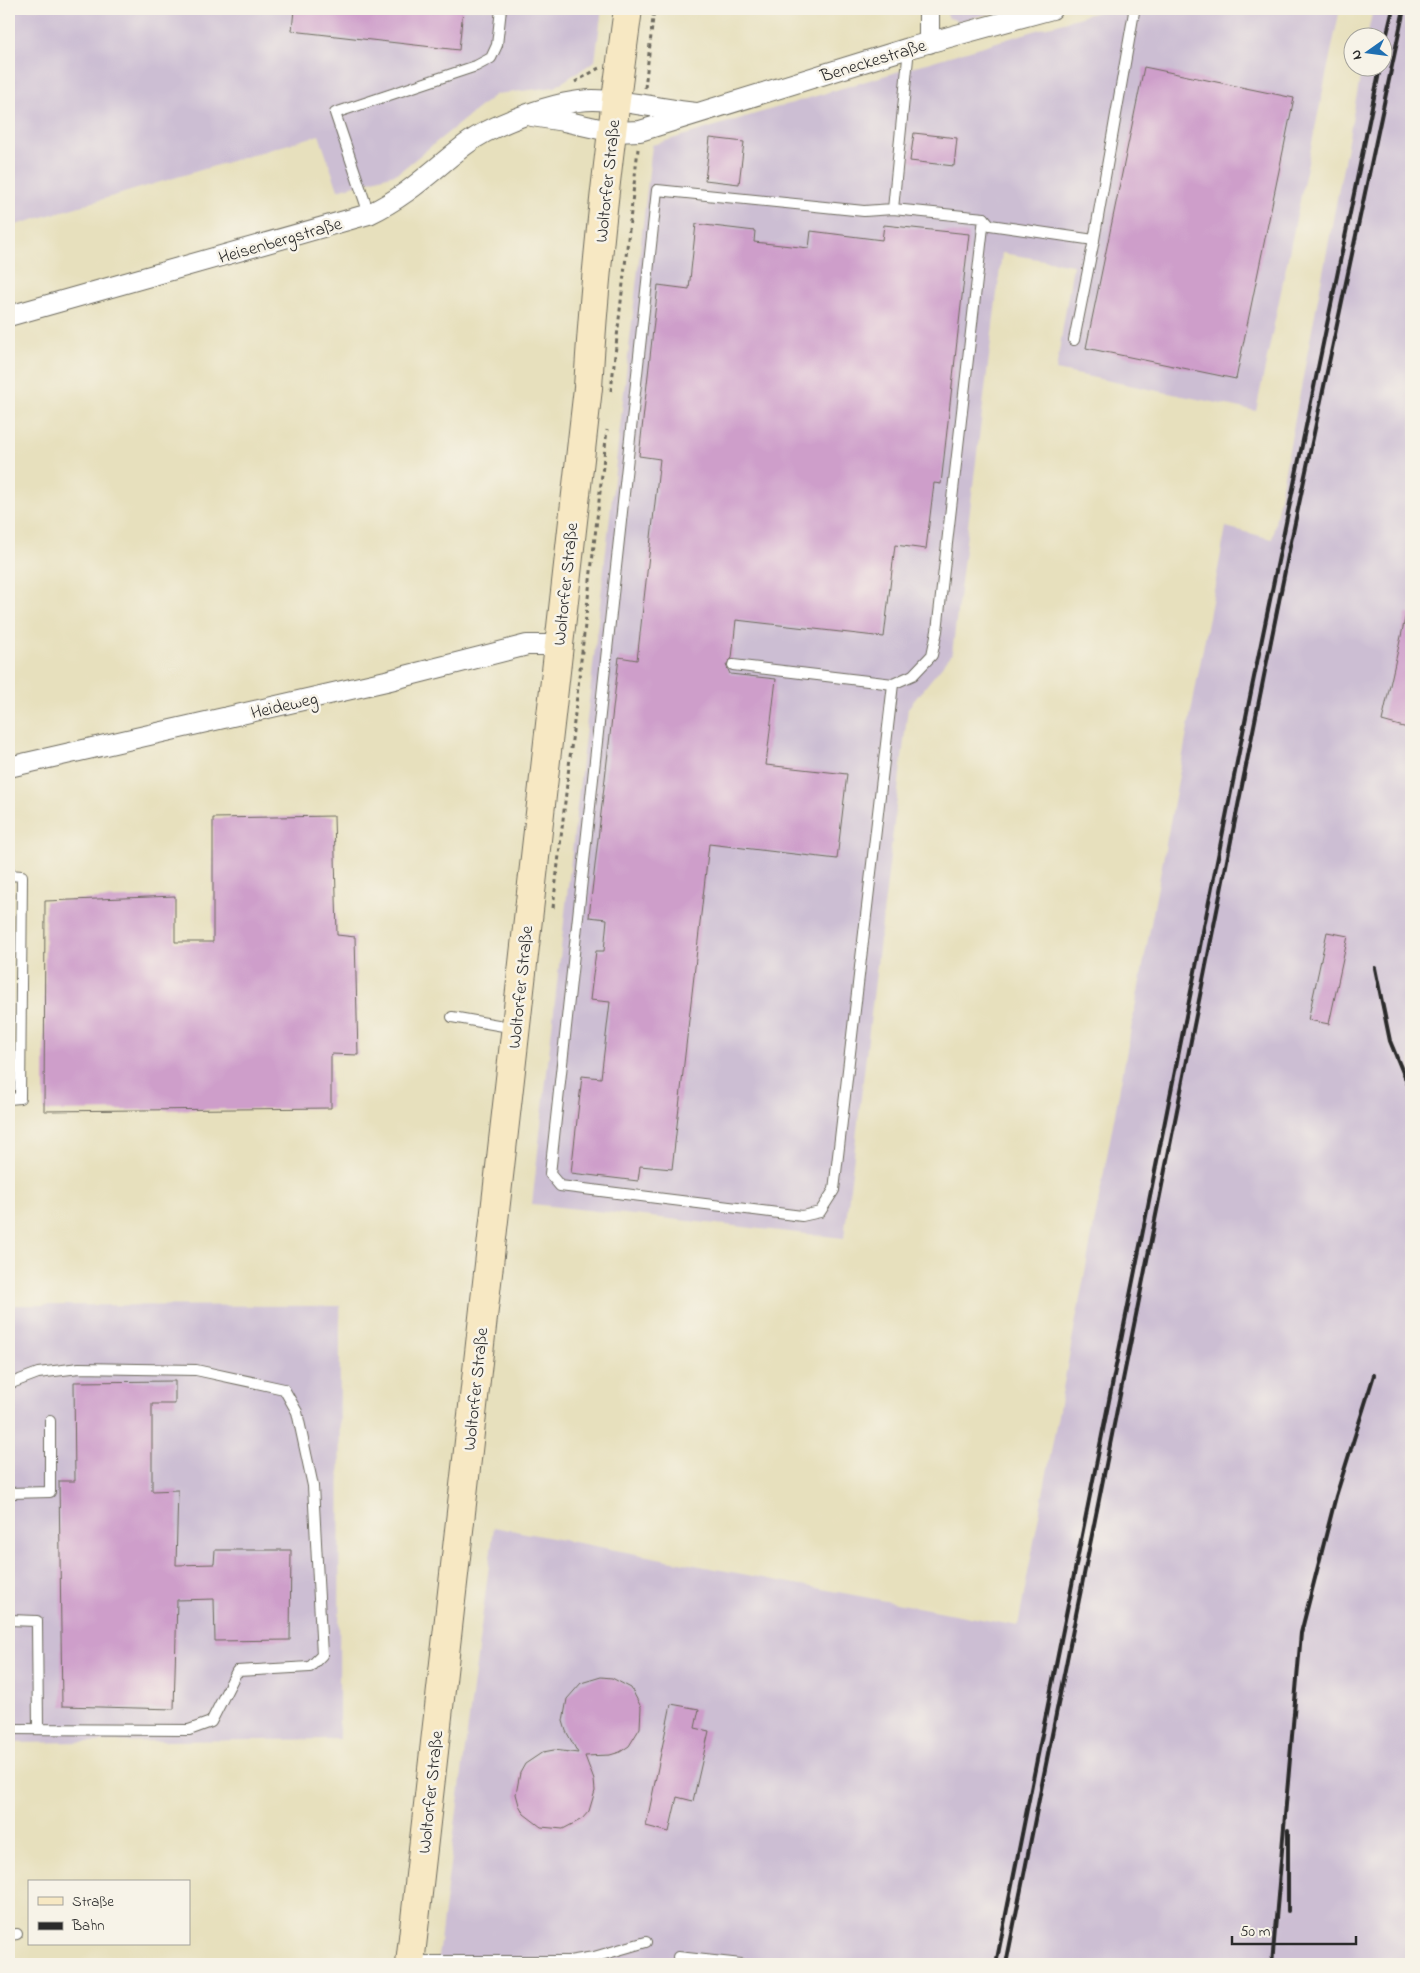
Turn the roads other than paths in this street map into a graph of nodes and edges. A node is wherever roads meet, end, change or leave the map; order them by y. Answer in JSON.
{"nodes":[{"id":1,"x":501,"y":9,"type":"edge"},
{"id":2,"x":628,"y":9,"type":"edge"},
{"id":3,"x":929,"y":9,"type":"edge"},
{"id":4,"x":1052,"y":9,"type":"edge"},
{"id":5,"x":1132,"y":9,"type":"edge"},
{"id":6,"x":929,"y":43,"type":"junction"},
{"id":7,"x":909,"y":48,"type":"junction"},
{"id":8,"x":615,"y":101,"type":"junction"},
{"id":9,"x":696,"y":114,"type":"junction"},
{"id":10,"x":528,"y":115,"type":"junction"},
{"id":11,"x":612,"y":132,"type":"junction"},
{"id":12,"x":893,"y":209,"type":"junction"},
{"id":13,"x":369,"y":214,"type":"junction"},
{"id":14,"x":984,"y":218,"type":"junction"},
{"id":15,"x":1094,"y":240,"type":"junction"},
{"id":16,"x":9,"y":316,"type":"edge"},
{"id":17,"x":1074,"y":340,"type":"dead end"},
{"id":18,"x":558,"y":645,"type":"junction"},
{"id":19,"x":733,"y":665,"type":"dead end"},
{"id":20,"x":893,"y":684,"type":"junction"},
{"id":21,"x":9,"y":767,"type":"edge"},
{"id":22,"x":9,"y":875,"type":"edge"},
{"id":23,"x":452,"y":1017,"type":"dead end"},
{"id":24,"x":516,"y":1028,"type":"junction"},
{"id":25,"x":9,"y":1099,"type":"edge"},
{"id":26,"x":9,"y":1384,"type":"edge"},
{"id":27,"x":50,"y":1420,"type":"dead end"},
{"id":28,"x":9,"y":1493,"type":"edge"},
{"id":29,"x":9,"y":1620,"type":"edge"},
{"id":30,"x":9,"y":1729,"type":"edge"},
{"id":31,"x":38,"y":1729,"type":"junction"},
{"id":32,"x":646,"y":1942,"type":"dead end"},
{"id":33,"x":678,"y":1957,"type":"dead end"},
{"id":34,"x":411,"y":1962,"type":"edge"},
{"id":35,"x":741,"y":1964,"type":"edge"}],
"edges":[{"from":1,"to":13,"type":"lane"},
{"from":2,"to":8,"type":"main road","name":"Woltorfer Straße"},
{"from":3,"to":6,"type":"street"},
{"from":4,"to":6,"type":"street","name":"Beneckestraße"},
{"from":5,"to":15,"type":"lane"},
{"from":6,"to":7,"type":"street","name":"Beneckestraße"},
{"from":7,"to":9,"type":"street","name":"Beneckestraße"},
{"from":7,"to":12,"type":"lane"},
{"from":8,"to":9,"type":"street","name":"Beneckestraße"},
{"from":8,"to":10,"type":"street","name":"Heisenbergstraße"},
{"from":8,"to":11,"type":"main road","name":"Woltorfer Straße"},
{"from":9,"to":11,"type":"street","name":"Beneckestraße"},
{"from":10,"to":11,"type":"street","name":"Heisenbergstraße"},
{"from":10,"to":13,"type":"street","name":"Heisenbergstraße"},
{"from":11,"to":18,"type":"main road","name":"Woltorfer Straße"},
{"from":12,"to":14,"type":"lane"},
{"from":12,"to":20,"type":"lane"},
{"from":13,"to":16,"type":"street","name":"Heisenbergstraße"},
{"from":14,"to":15,"type":"lane"},
{"from":14,"to":20,"type":"lane"},
{"from":15,"to":17,"type":"lane"},
{"from":18,"to":21,"type":"street","name":"Heideweg"},
{"from":18,"to":24,"type":"main road","name":"Woltorfer Straße"},
{"from":19,"to":20,"type":"lane"},
{"from":22,"to":25,"type":"lane"},
{"from":23,"to":24,"type":"lane"},
{"from":24,"to":34,"type":"main road","name":"Woltorfer Straße"},
{"from":26,"to":31,"type":"lane"},
{"from":27,"to":28,"type":"lane"},
{"from":29,"to":31,"type":"lane"},
{"from":30,"to":31,"type":"lane"},
{"from":32,"to":34,"type":"lane"},
{"from":33,"to":35,"type":"lane"}]}
